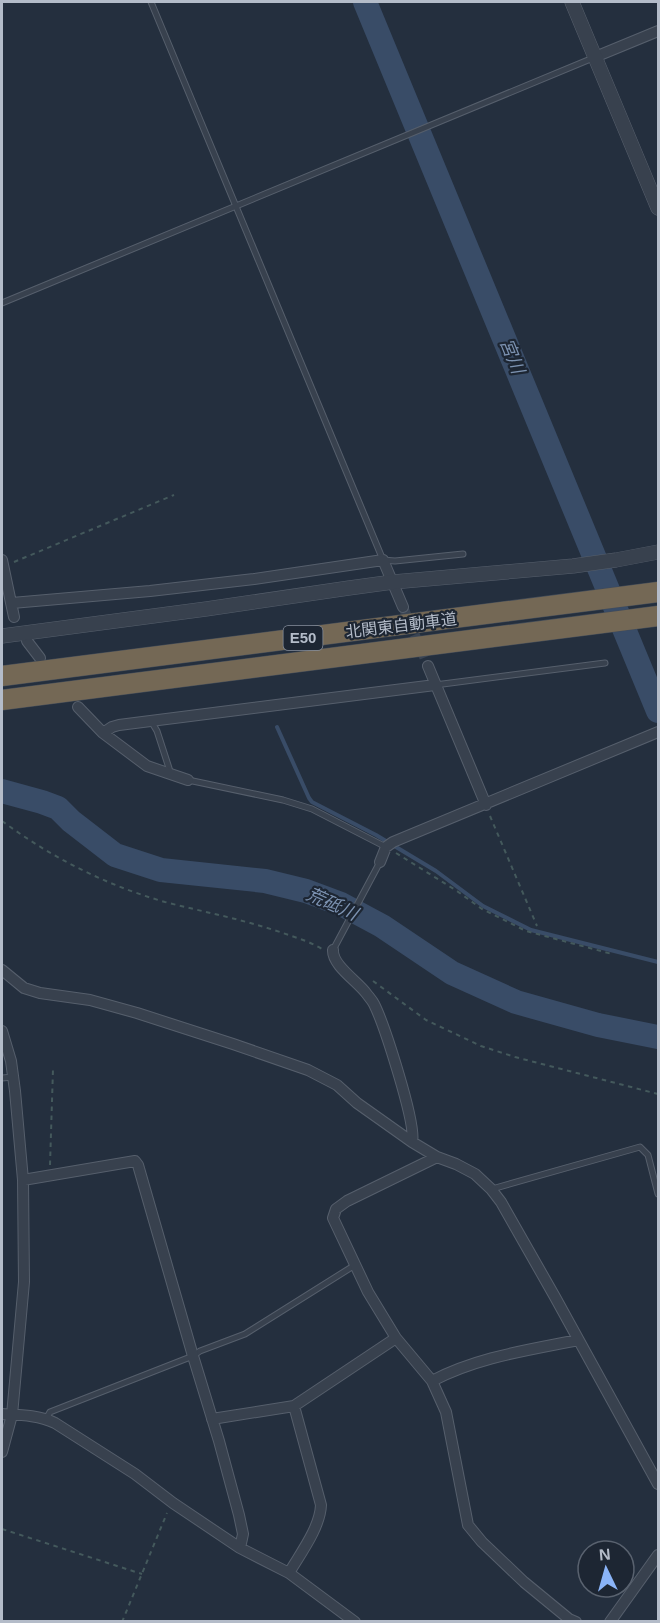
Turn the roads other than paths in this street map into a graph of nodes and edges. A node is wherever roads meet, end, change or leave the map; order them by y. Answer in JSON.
{"nodes":[{"id":1,"x":151,"y":2,"type":"edge"},
{"id":2,"x":572,"y":2,"type":"edge"},
{"id":3,"x":658,"y":31,"type":"edge"},
{"id":4,"x":595,"y":57,"type":"junction"},
{"id":5,"x":235,"y":206,"type":"junction"},
{"id":6,"x":658,"y":208,"type":"edge"},
{"id":7,"x":2,"y":303,"type":"edge"},
{"id":8,"x":658,"y":552,"type":"edge"},
{"id":9,"x":463,"y":554,"type":"dead end"},
{"id":10,"x":383,"y":560,"type":"junction"},
{"id":11,"x":2,"y":562,"type":"edge"},
{"id":12,"x":393,"y":582,"type":"junction"},
{"id":13,"x":654,"y":593,"type":"edge"},
{"id":14,"x":12,"y":603,"type":"junction"},
{"id":15,"x":403,"y":606,"type":"tunnel mouth"},
{"id":16,"x":14,"y":617,"type":"dead end"},
{"id":17,"x":656,"y":617,"type":"edge"},
{"id":18,"x":2,"y":636,"type":"edge"},
{"id":19,"x":27,"y":641,"type":"dead end"},
{"id":20,"x":40,"y":658,"type":"dead end"},
{"id":21,"x":605,"y":663,"type":"dead end"},
{"id":22,"x":428,"y":666,"type":"tunnel mouth"},
{"id":23,"x":2,"y":676,"type":"edge"},
{"id":24,"x":435,"y":685,"type":"junction"},
{"id":25,"x":2,"y":700,"type":"edge"},
{"id":26,"x":78,"y":707,"type":"dead end"},
{"id":27,"x":151,"y":721,"type":"junction"},
{"id":28,"x":658,"y":732,"type":"edge"},
{"id":29,"x":103,"y":733,"type":"junction"},
{"id":30,"x":170,"y":774,"type":"junction"},
{"id":31,"x":188,"y":780,"type":"joint"},
{"id":32,"x":486,"y":805,"type":"junction"},
{"id":33,"x":386,"y":847,"type":"junction"},
{"id":34,"x":380,"y":862,"type":"joint"},
{"id":35,"x":333,"y":950,"type":"joint"},
{"id":36,"x":2,"y":970,"type":"edge"},
{"id":37,"x":2,"y":1031,"type":"edge"},
{"id":38,"x":13,"y":1077,"type":"junction"},
{"id":39,"x":2,"y":1078,"type":"edge"},
{"id":40,"x":412,"y":1142,"type":"junction"},
{"id":41,"x":437,"y":1157,"type":"junction"},
{"id":42,"x":22,"y":1180,"type":"junction"},
{"id":43,"x":491,"y":1189,"type":"junction"},
{"id":44,"x":658,"y":1194,"type":"edge"},
{"id":45,"x":355,"y":1265,"type":"junction"},
{"id":46,"x":396,"y":1338,"type":"junction"},
{"id":47,"x":578,"y":1340,"type":"junction"},
{"id":48,"x":193,"y":1356,"type":"junction"},
{"id":49,"x":432,"y":1381,"type":"junction"},
{"id":50,"x":294,"y":1406,"type":"junction"},
{"id":51,"x":7,"y":1414,"type":"edge"},
{"id":52,"x":46,"y":1419,"type":"junction"},
{"id":53,"x":212,"y":1419,"type":"junction"},
{"id":54,"x":2,"y":1452,"type":"edge"},
{"id":55,"x":658,"y":1485,"type":"edge"},
{"id":56,"x":240,"y":1548,"type":"junction"},
{"id":57,"x":658,"y":1555,"type":"edge"},
{"id":58,"x":289,"y":1573,"type":"junction"},
{"id":59,"x":355,"y":1622,"type":"edge"},
{"id":60,"x":576,"y":1622,"type":"edge"},
{"id":61,"x":610,"y":1622,"type":"edge"}],
"edges":[{"from":1,"to":5,"type":"lane"},
{"from":2,"to":4,"type":"street"},
{"from":3,"to":4,"type":"street"},
{"from":4,"to":5,"type":"lane"},
{"from":4,"to":6,"type":"street"},
{"from":5,"to":7,"type":"lane"},
{"from":5,"to":10,"type":"lane"},
{"from":8,"to":12,"type":"street"},
{"from":9,"to":10,"type":"lane"},
{"from":10,"to":12,"type":"street"},
{"from":10,"to":14,"type":"street"},
{"from":11,"to":14,"type":"street"},
{"from":12,"to":15,"type":"street"},
{"from":12,"to":18,"type":"street"},
{"from":13,"to":23,"type":"highway","name":"北関東自動車道","number":"E50"},
{"from":14,"to":16,"type":"street"},
{"from":17,"to":25,"type":"highway","name":"北関東自動車道","number":"E50"},
{"from":19,"to":20,"type":"street"},
{"from":21,"to":24,"type":"lane"},
{"from":22,"to":24,"type":"street"},
{"from":24,"to":27,"type":"street"},
{"from":24,"to":32,"type":"street"},
{"from":26,"to":29,"type":"street"},
{"from":27,"to":29,"type":"street"},
{"from":27,"to":30,"type":"lane"},
{"from":28,"to":32,"type":"street"},
{"from":29,"to":30,"type":"street"},
{"from":30,"to":31,"type":"street"},
{"from":31,"to":33,"type":"lane"},
{"from":32,"to":33,"type":"street"},
{"from":33,"to":34,"type":"street"},
{"from":34,"to":35,"type":"lane"},
{"from":35,"to":40,"type":"street"},
{"from":36,"to":40,"type":"street"},
{"from":37,"to":38,"type":"street"},
{"from":38,"to":39,"type":"lane"},
{"from":38,"to":42,"type":"street"},
{"from":40,"to":41,"type":"street"},
{"from":41,"to":43,"type":"street"},
{"from":41,"to":45,"type":"street"},
{"from":42,"to":48,"type":"street"},
{"from":42,"to":51,"type":"street"},
{"from":43,"to":44,"type":"lane"},
{"from":43,"to":47,"type":"street"},
{"from":45,"to":46,"type":"street"},
{"from":45,"to":48,"type":"lane"},
{"from":46,"to":49,"type":"street"},
{"from":46,"to":50,"type":"street"},
{"from":47,"to":49,"type":"street"},
{"from":47,"to":55,"type":"street"},
{"from":48,"to":52,"type":"lane"},
{"from":48,"to":53,"type":"street"},
{"from":49,"to":60,"type":"street"},
{"from":50,"to":53,"type":"street"},
{"from":50,"to":58,"type":"street"},
{"from":51,"to":52,"type":"street"},
{"from":51,"to":54,"type":"street"},
{"from":52,"to":56,"type":"street"},
{"from":53,"to":56,"type":"street"},
{"from":56,"to":58,"type":"street"},
{"from":57,"to":61,"type":"street"},
{"from":58,"to":59,"type":"street"}]}
